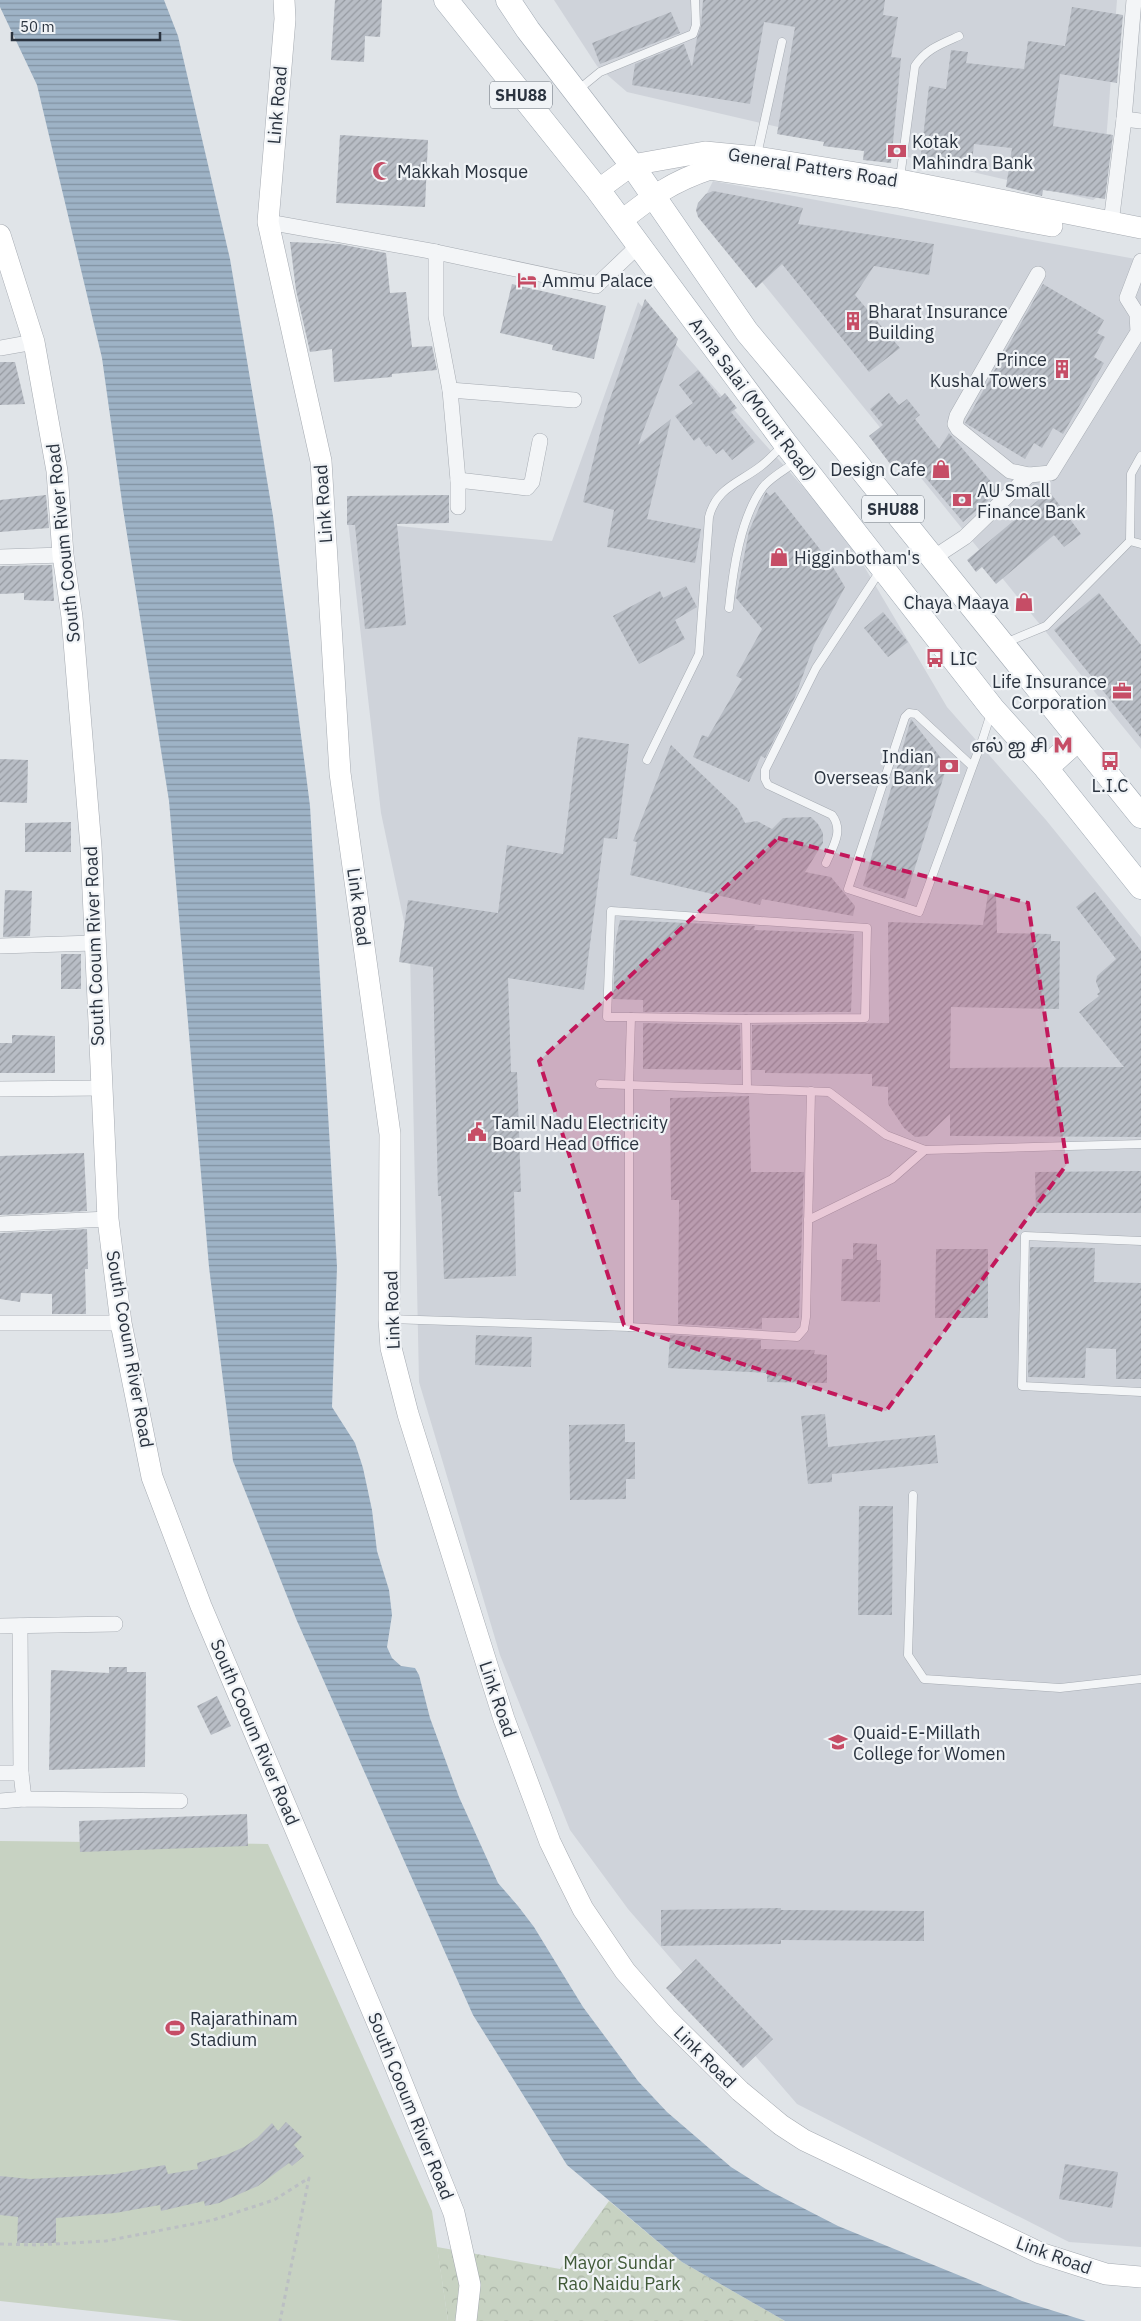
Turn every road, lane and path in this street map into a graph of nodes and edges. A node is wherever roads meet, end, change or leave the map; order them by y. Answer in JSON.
{"nodes":[{"id":1,"x":284,"y":0,"type":"edge"},
{"id":2,"x":446,"y":0,"type":"edge"},
{"id":3,"x":508,"y":0,"type":"edge"},
{"id":4,"x":694,"y":0,"type":"edge"},
{"id":5,"x":1134,"y":0,"type":"edge"},
{"id":6,"x":1141,"y":2,"type":"edge"},
{"id":7,"x":960,"y":36,"type":"dead end"},
{"id":8,"x":782,"y":42,"type":"dead end"},
{"id":9,"x":576,"y":91,"type":"junction"},
{"id":10,"x":1124,"y":119,"type":"junction"},
{"id":11,"x":1141,"y":121,"type":"edge"},
{"id":12,"x":757,"y":157,"type":"junction"},
{"id":13,"x":632,"y":165,"type":"junction"},
{"id":14,"x":900,"y":180,"type":"junction"},
{"id":15,"x":598,"y":190,"type":"junction"},
{"id":16,"x":652,"y":196,"type":"junction"},
{"id":17,"x":621,"y":221,"type":"junction"},
{"id":18,"x":268,"y":222,"type":"junction"},
{"id":19,"x":1111,"y":223,"type":"junction"},
{"id":20,"x":1141,"y":228,"type":"edge"},
{"id":21,"x":0,"y":235,"type":"edge"},
{"id":22,"x":1141,"y":242,"type":"edge"},
{"id":23,"x":638,"y":246,"type":"junction"},
{"id":24,"x":436,"y":252,"type":"junction"},
{"id":25,"x":1141,"y":261,"type":"edge"},
{"id":26,"x":1038,"y":274,"type":"dead end"},
{"id":27,"x":34,"y":342,"type":"junction"},
{"id":28,"x":0,"y":348,"type":"edge"},
{"id":29,"x":450,"y":390,"type":"junction"},
{"id":30,"x":574,"y":400,"type":"dead end"},
{"id":31,"x":540,"y":441,"type":"dead end"},
{"id":32,"x":792,"y":451,"type":"junction"},
{"id":33,"x":1141,"y":456,"type":"edge"},
{"id":34,"x":1029,"y":475,"type":"junction"},
{"id":35,"x":458,"y":480,"type":"junction"},
{"id":36,"x":458,"y":507,"type":"dead end"},
{"id":37,"x":1130,"y":540,"type":"junction"},
{"id":38,"x":1141,"y":544,"type":"edge"},
{"id":39,"x":63,"y":555,"type":"junction"},
{"id":40,"x":0,"y":557,"type":"edge"},
{"id":41,"x":933,"y":558,"type":"junction"},
{"id":42,"x":882,"y":567,"type":"junction"},
{"id":43,"x":728,"y":608,"type":"dead end"},
{"id":44,"x":1001,"y":644,"type":"junction"},
{"id":45,"x":992,"y":708,"type":"junction"},
{"id":46,"x":1078,"y":739,"type":"junction"},
{"id":47,"x":646,"y":760,"type":"dead end"},
{"id":48,"x":972,"y":766,"type":"junction"},
{"id":49,"x":1046,"y":768,"type":"junction"},
{"id":50,"x":1141,"y":816,"type":"edge"},
{"id":51,"x":826,"y":863,"type":"dead end"},
{"id":52,"x":1141,"y":887,"type":"edge"},
{"id":53,"x":94,"y":943,"type":"junction"},
{"id":54,"x":0,"y":946,"type":"edge"},
{"id":55,"x":631,"y":1017,"type":"junction"},
{"id":56,"x":746,"y":1019,"type":"junction"},
{"id":57,"x":600,"y":1084,"type":"dead end"},
{"id":58,"x":629,"y":1084,"type":"junction"},
{"id":59,"x":101,"y":1088,"type":"junction"},
{"id":60,"x":747,"y":1088,"type":"junction"},
{"id":61,"x":0,"y":1089,"type":"edge"},
{"id":62,"x":811,"y":1091,"type":"junction"},
{"id":63,"x":1141,"y":1144,"type":"edge"},
{"id":64,"x":925,"y":1150,"type":"junction"},
{"id":65,"x":108,"y":1219,"type":"junction"},
{"id":66,"x":808,"y":1220,"type":"junction"},
{"id":67,"x":0,"y":1224,"type":"edge"},
{"id":68,"x":1141,"y":1241,"type":"edge"},
{"id":69,"x":390,"y":1319,"type":"junction"},
{"id":70,"x":0,"y":1323,"type":"edge"},
{"id":71,"x":121,"y":1323,"type":"junction"},
{"id":72,"x":629,"y":1327,"type":"junction"},
{"id":73,"x":1141,"y":1392,"type":"edge"},
{"id":74,"x":912,"y":1495,"type":"dead end"},
{"id":75,"x":115,"y":1624,"type":"dead end"},
{"id":76,"x":0,"y":1626,"type":"edge"},
{"id":77,"x":20,"y":1626,"type":"junction"},
{"id":78,"x":1141,"y":1679,"type":"edge"},
{"id":79,"x":0,"y":1773,"type":"edge"},
{"id":80,"x":21,"y":1773,"type":"junction"},
{"id":81,"x":24,"y":1799,"type":"junction"},
{"id":82,"x":0,"y":1801,"type":"edge"},
{"id":83,"x":180,"y":1801,"type":"dead end"},
{"id":84,"x":0,"y":2244,"type":"edge"},
{"id":85,"x":1141,"y":2277,"type":"edge"},
{"id":86,"x":280,"y":2321,"type":"edge"},
{"id":87,"x":466,"y":2321,"type":"edge"}],
"edges":[{"from":1,"to":18,"type":"street","name":"Link Road"},
{"from":2,"to":15,"type":"main road","name":"Anna Salai (Mount Road)","number":"SHU88"},
{"from":3,"to":9,"type":"main road","name":"Anna Salai (Mount Road)","number":"SHU88"},
{"from":4,"to":9,"type":"lane"},
{"from":5,"to":6,"type":"lane"},
{"from":5,"to":10,"type":"street"},
{"from":7,"to":14,"type":"lane"},
{"from":8,"to":12,"type":"lane"},
{"from":9,"to":13,"type":"main road","name":"Anna Salai (Mount Road)","number":"SHU88"},
{"from":10,"to":11,"type":"street"},
{"from":10,"to":19,"type":"street"},
{"from":12,"to":13,"type":"street","name":"General Patters Road"},
{"from":12,"to":14,"type":"street","name":"General Patters Road"},
{"from":13,"to":15,"type":"street"},
{"from":13,"to":16,"type":"main road","name":"Anna Salai (Mount Road)","number":"SHU88"},
{"from":14,"to":19,"type":"street","name":"General Patters Road"},
{"from":15,"to":17,"type":"main road","name":"Anna Salai (Mount Road)","number":"SHU88"},
{"from":16,"to":17,"type":"street","name":"General Patters Road"},
{"from":16,"to":22,"type":"street","name":"General Patters Road"},
{"from":16,"to":41,"type":"main road","name":"Anna Salai (Mount Road)","number":"SHU88"},
{"from":17,"to":23,"type":"main road","name":"Anna Salai (Mount Road)","number":"SHU88"},
{"from":18,"to":24,"type":"street"},
{"from":18,"to":69,"type":"street","name":"Link Road"},
{"from":19,"to":20,"type":"street","name":"General Patters Road"},
{"from":21,"to":27,"type":"street","name":"South Cooum River Road"},
{"from":23,"to":24,"type":"street"},
{"from":23,"to":32,"type":"main road","name":"Anna Salai (Mount Road)","number":"SHU88"},
{"from":24,"to":29,"type":"street"},
{"from":25,"to":34,"type":"street"},
{"from":26,"to":34,"type":"street"},
{"from":27,"to":28,"type":"street"},
{"from":27,"to":39,"type":"street","name":"South Cooum River Road"},
{"from":29,"to":30,"type":"street"},
{"from":29,"to":35,"type":"street"},
{"from":31,"to":35,"type":"street"},
{"from":32,"to":42,"type":"main road","name":"Anna Salai (Mount Road)","number":"SHU88"},
{"from":32,"to":43,"type":"lane"},
{"from":32,"to":47,"type":"lane"},
{"from":33,"to":37,"type":"lane"},
{"from":34,"to":41,"type":"street"},
{"from":35,"to":36,"type":"street"},
{"from":37,"to":38,"type":"lane"},
{"from":37,"to":44,"type":"lane"},
{"from":39,"to":40,"type":"street"},
{"from":39,"to":53,"type":"street","name":"South Cooum River Road"},
{"from":41,"to":44,"type":"main road","name":"Anna Salai (Mount Road)","number":"SHU88"},
{"from":42,"to":45,"type":"main road","name":"Anna Salai (Mount Road)","number":"SHU88"},
{"from":42,"to":51,"type":"lane"},
{"from":44,"to":46,"type":"main road","name":"Anna Salai (Mount Road)","number":"SHU88"},
{"from":45,"to":48,"type":"lane"},
{"from":45,"to":49,"type":"main road","name":"Anna Salai (Mount Road)","number":"SHU88"},
{"from":46,"to":49,"type":"main road"},
{"from":46,"to":50,"type":"main road","name":"Anna Salai (Mount Road)","number":"SHU88"},
{"from":48,"to":48,"type":"lane"},
{"from":49,"to":52,"type":"main road","name":"Anna Salai (Mount Road)","number":"SHU88"},
{"from":53,"to":54,"type":"street"},
{"from":53,"to":59,"type":"street","name":"South Cooum River Road"},
{"from":55,"to":56,"type":"lane"},
{"from":55,"to":56,"type":"lane"},
{"from":55,"to":58,"type":"lane"},
{"from":56,"to":60,"type":"lane"},
{"from":57,"to":58,"type":"lane"},
{"from":58,"to":60,"type":"lane"},
{"from":58,"to":72,"type":"lane"},
{"from":59,"to":61,"type":"street"},
{"from":59,"to":65,"type":"street","name":"South Cooum River Road"},
{"from":60,"to":62,"type":"lane"},
{"from":62,"to":64,"type":"lane"},
{"from":62,"to":66,"type":"lane"},
{"from":63,"to":64,"type":"lane"},
{"from":64,"to":66,"type":"lane"},
{"from":65,"to":67,"type":"street"},
{"from":65,"to":71,"type":"street","name":"South Cooum River Road"},
{"from":66,"to":72,"type":"lane"},
{"from":68,"to":73,"type":"lane"},
{"from":69,"to":72,"type":"lane"},
{"from":69,"to":85,"type":"street","name":"Link Road"},
{"from":70,"to":71,"type":"street"},
{"from":71,"to":87,"type":"street","name":"South Cooum River Road"},
{"from":74,"to":78,"type":"lane"},
{"from":75,"to":77,"type":"street"},
{"from":76,"to":77,"type":"street"},
{"from":77,"to":80,"type":"street"},
{"from":79,"to":80,"type":"street"},
{"from":80,"to":81,"type":"street"},
{"from":81,"to":82,"type":"street"},
{"from":81,"to":83,"type":"street"},
{"from":84,"to":86,"type":"path"}]}
